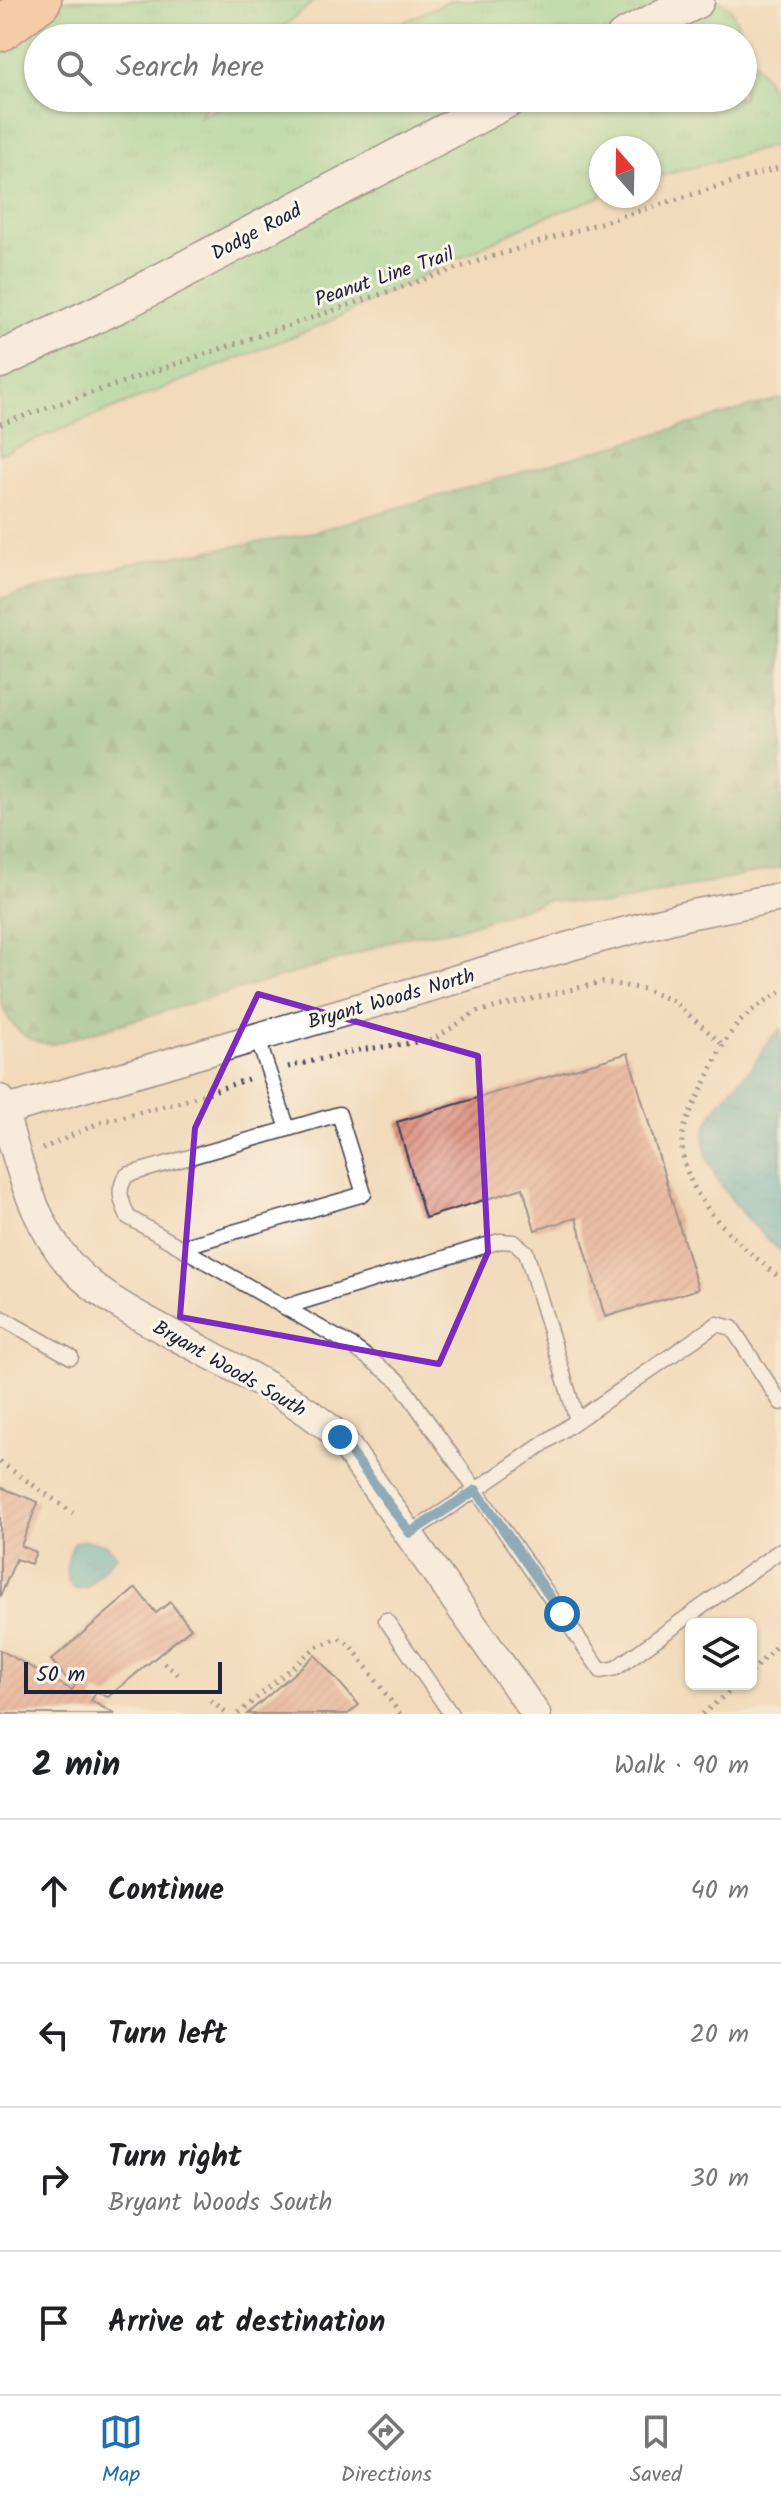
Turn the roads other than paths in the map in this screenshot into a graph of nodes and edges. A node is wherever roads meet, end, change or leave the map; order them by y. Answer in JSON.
{"nodes":[{"id":1,"x":39,"y":0,"type":"edge"},
{"id":2,"x":696,"y":0,"type":"edge"},
{"id":3,"x":651,"y":24,"type":"edge"},
{"id":4,"x":0,"y":29,"type":"edge"},
{"id":5,"x":483,"y":112,"type":"edge"},
{"id":6,"x":0,"y":360,"type":"edge"},
{"id":7,"x":781,"y":897,"type":"edge"},
{"id":8,"x":257,"y":1037,"type":"junction"},
{"id":9,"x":2,"y":1105,"type":"edge"},
{"id":10,"x":288,"y":1129,"type":"junction"},
{"id":11,"x":182,"y":1247,"type":"junction"},
{"id":12,"x":285,"y":1307,"type":"junction"},
{"id":13,"x":5,"y":1320,"type":"edge"},
{"id":14,"x":0,"y":1337,"type":"edge"},
{"id":15,"x":71,"y":1357,"type":"dead end"},
{"id":16,"x":781,"y":1403,"type":"edge"},
{"id":17,"x":576,"y":1417,"type":"junction"},
{"id":18,"x":476,"y":1490,"type":"junction"},
{"id":19,"x":410,"y":1533,"type":"junction"},
{"id":20,"x":781,"y":1550,"type":"edge"},
{"id":21,"x":386,"y":1620,"type":"dead end"},
{"id":22,"x":451,"y":1714,"type":"edge"},
{"id":23,"x":536,"y":1714,"type":"edge"}],
"edges":[{"from":1,"to":4,"type":"highway"},
{"from":2,"to":3,"type":"street"},
{"from":5,"to":6,"type":"street","name":"Dodge Road"},
{"from":7,"to":8,"type":"street","name":"Bryant Woods North"},
{"from":8,"to":9,"type":"street","name":"Bryant Woods North"},
{"from":8,"to":10,"type":"lane"},
{"from":9,"to":19,"type":"street","name":"Bryant Woods South"},
{"from":10,"to":11,"type":"lane"},
{"from":10,"to":11,"type":"lane"},
{"from":11,"to":12,"type":"lane"},
{"from":12,"to":17,"type":"lane"},
{"from":12,"to":18,"type":"lane"},
{"from":13,"to":14,"type":"lane"},
{"from":13,"to":15,"type":"lane"},
{"from":16,"to":17,"type":"lane"},
{"from":17,"to":18,"type":"lane"},
{"from":18,"to":19,"type":"lane"},
{"from":18,"to":20,"type":"lane"},
{"from":19,"to":23,"type":"street","name":"Bryant Woods South"},
{"from":21,"to":22,"type":"lane"}]}
